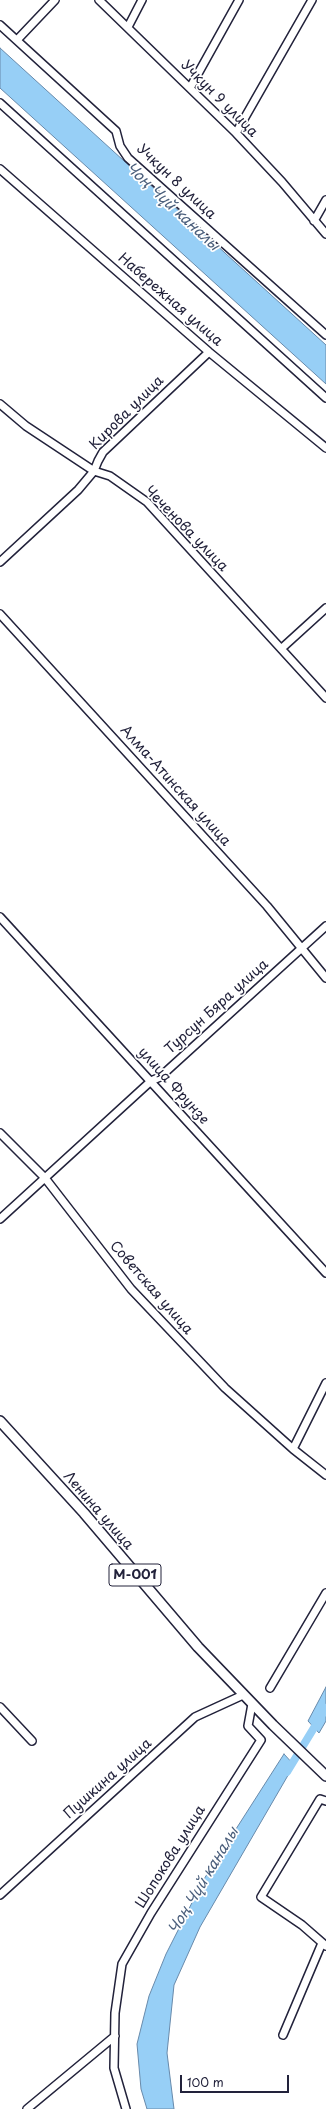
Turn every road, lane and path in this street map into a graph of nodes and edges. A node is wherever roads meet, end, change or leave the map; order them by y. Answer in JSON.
{"nodes":[{"id":1,"x":54,"y":0,"type":"edge"},
{"id":2,"x":99,"y":0,"type":"edge"},
{"id":3,"x":142,"y":0,"type":"edge"},
{"id":4,"x":239,"y":0,"type":"edge"},
{"id":5,"x":312,"y":0,"type":"edge"},
{"id":6,"x":0,"y":25,"type":"edge"},
{"id":7,"x":128,"y":27,"type":"junction"},
{"id":8,"x":17,"y":40,"type":"junction"},
{"id":9,"x":190,"y":88,"type":"junction"},
{"id":10,"x":0,"y":103,"type":"edge"},
{"id":11,"x":236,"y":133,"type":"junction"},
{"id":12,"x":0,"y":169,"type":"edge"},
{"id":13,"x":326,"y":200,"type":"edge"},
{"id":14,"x":314,"y":221,"type":"junction"},
{"id":15,"x":326,"y":234,"type":"edge"},
{"id":16,"x":326,"y":335,"type":"edge"},
{"id":17,"x":209,"y":352,"type":"junction"},
{"id":18,"x":326,"y":398,"type":"edge"},
{"id":19,"x":0,"y":404,"type":"edge"},
{"id":20,"x":326,"y":448,"type":"edge"},
{"id":21,"x":94,"y":472,"type":"junction"},
{"id":22,"x":0,"y":562,"type":"edge"},
{"id":23,"x":326,"y":608,"type":"edge"},
{"id":24,"x":0,"y":614,"type":"edge"},
{"id":25,"x":282,"y":648,"type":"junction"},
{"id":26,"x":326,"y":698,"type":"edge"},
{"id":27,"x":0,"y":917,"type":"edge"},
{"id":28,"x":326,"y":926,"type":"edge"},
{"id":29,"x":302,"y":947,"type":"junction"},
{"id":30,"x":326,"y":978,"type":"edge"},
{"id":31,"x":151,"y":1081,"type":"junction"},
{"id":32,"x":0,"y":1133,"type":"edge"},
{"id":33,"x":45,"y":1178,"type":"junction"},
{"id":34,"x":0,"y":1219,"type":"edge"},
{"id":35,"x":326,"y":1273,"type":"edge"},
{"id":36,"x":326,"y":1383,"type":"edge"},
{"id":37,"x":0,"y":1421,"type":"edge"},
{"id":38,"x":293,"y":1449,"type":"junction"},
{"id":39,"x":326,"y":1475,"type":"edge"},
{"id":40,"x":326,"y":1593,"type":"edge"},
{"id":41,"x":270,"y":1688,"type":"dead end"},
{"id":42,"x":243,"y":1695,"type":"junction"},
{"id":43,"x":252,"y":1704,"type":"junction"},
{"id":44,"x":0,"y":1707,"type":"edge"},
{"id":45,"x":32,"y":1741,"type":"dead end"},
{"id":46,"x":324,"y":1774,"type":"edge"},
{"id":47,"x":326,"y":1802,"type":"edge"},
{"id":48,"x":0,"y":1895,"type":"edge"},
{"id":49,"x":324,"y":1944,"type":"edge"},
{"id":50,"x":283,"y":2035,"type":"dead end"},
{"id":51,"x":115,"y":2036,"type":"junction"},
{"id":52,"x":27,"y":2109,"type":"edge"},
{"id":53,"x":126,"y":2109,"type":"edge"}],
"edges":[{"from":1,"to":8,"type":"street"},
{"from":2,"to":7,"type":"street","name":"Учкун 9 улица"},
{"from":3,"to":7,"type":"street"},
{"from":4,"to":9,"type":"street"},
{"from":5,"to":11,"type":"street"},
{"from":6,"to":8,"type":"street","name":"Учкун 8 улица"},
{"from":7,"to":9,"type":"street","name":"Учкун 9 улица"},
{"from":8,"to":16,"type":"street","name":"Учкун 8 улица"},
{"from":9,"to":11,"type":"street","name":"Учкун 9 улица"},
{"from":10,"to":18,"type":"street"},
{"from":11,"to":14,"type":"street","name":"Учкун 9 улица"},
{"from":12,"to":17,"type":"street","name":"Набережная улица"},
{"from":13,"to":14,"type":"street"},
{"from":14,"to":15,"type":"street","name":"Учкун 9 улица"},
{"from":17,"to":20,"type":"street","name":"Набережная улица"},
{"from":17,"to":21,"type":"street","name":"Кирова улица"},
{"from":19,"to":21,"type":"street","name":"Чеченова улица"},
{"from":21,"to":22,"type":"street","name":"Кирова улица"},
{"from":21,"to":25,"type":"street","name":"Чеченова улица"},
{"from":23,"to":25,"type":"street"},
{"from":24,"to":29,"type":"street","name":"Алма-Атинская улица"},
{"from":25,"to":26,"type":"street","name":"Чеченова улица"},
{"from":27,"to":31,"type":"street","name":"улица Фрунзе"},
{"from":28,"to":29,"type":"street","name":"Турсун Бяра улица"},
{"from":29,"to":30,"type":"street","name":"Алма-Атинская улица"},
{"from":29,"to":31,"type":"street","name":"Турсун Бяра улица"},
{"from":31,"to":33,"type":"street","name":"Турсун Бяра улица"},
{"from":31,"to":35,"type":"street","name":"улица Фрунзе"},
{"from":32,"to":33,"type":"street","name":"Советская улица"},
{"from":33,"to":34,"type":"street","name":"Турсун Бяра улица"},
{"from":33,"to":38,"type":"street","name":"Советская улица"},
{"from":36,"to":38,"type":"street"},
{"from":37,"to":42,"type":"main road","name":"Ленина улица","number":"М-001"},
{"from":38,"to":39,"type":"street"},
{"from":40,"to":41,"type":"street"},
{"from":42,"to":43,"type":"main road","name":"Ленина улица","number":"М-001"},
{"from":42,"to":48,"type":"street","name":"Пушкина улица"},
{"from":43,"to":46,"type":"main road","name":"Ленина улица","number":"М-001"},
{"from":43,"to":51,"type":"street","name":"Шопокова улица"},
{"from":44,"to":45,"type":"street"},
{"from":47,"to":49,"type":"street"},
{"from":49,"to":50,"type":"street"},
{"from":51,"to":52,"type":"street"},
{"from":51,"to":53,"type":"street","name":"Шопокова улица"}]}
